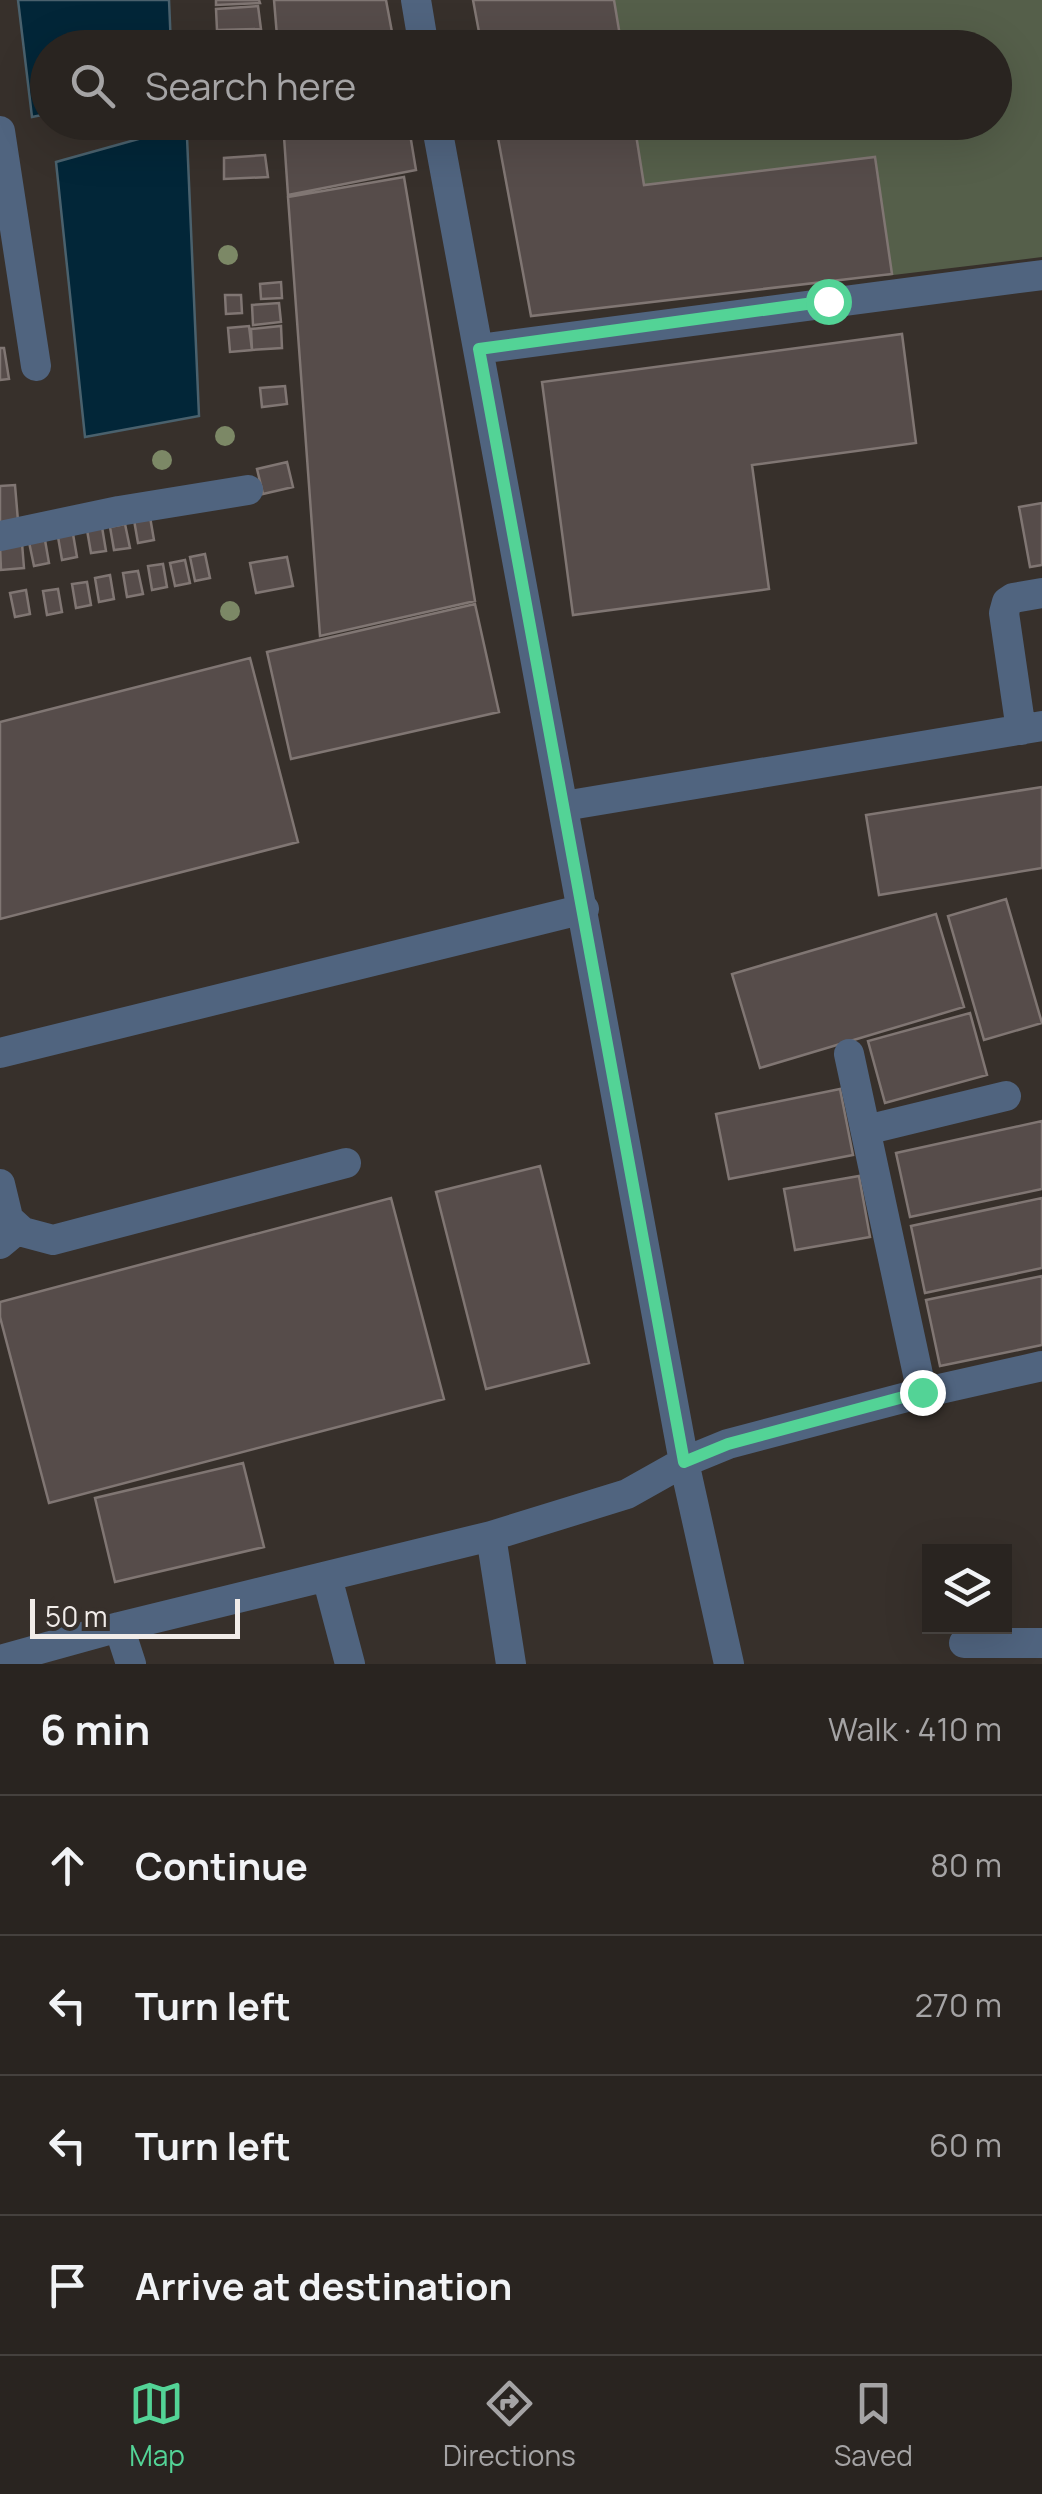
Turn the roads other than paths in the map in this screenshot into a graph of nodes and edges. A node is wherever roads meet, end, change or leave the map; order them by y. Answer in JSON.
{"nodes":[{"id":1,"x":416,"y":0,"type":"edge"},
{"id":2,"x":421,"y":30,"type":"edge"},
{"id":3,"x":0,"y":131,"type":"edge"},
{"id":4,"x":439,"y":140,"type":"edge"},
{"id":5,"x":1042,"y":275,"type":"edge"},
{"id":6,"x":479,"y":349,"type":"junction"},
{"id":7,"x":36,"y":366,"type":"dead end"},
{"id":8,"x":248,"y":490,"type":"dead end"},
{"id":9,"x":0,"y":536,"type":"edge"},
{"id":10,"x":1042,"y":594,"type":"edge"},
{"id":11,"x":1032,"y":728,"type":"edge"},
{"id":12,"x":564,"y":806,"type":"junction"},
{"id":13,"x":584,"y":909,"type":"junction"},
{"id":14,"x":0,"y":1053,"type":"edge"},
{"id":15,"x":850,"y":1054,"type":"dead end"},
{"id":16,"x":1006,"y":1096,"type":"dead end"},
{"id":17,"x":866,"y":1130,"type":"junction"},
{"id":18,"x":346,"y":1163,"type":"dead end"},
{"id":19,"x":0,"y":1184,"type":"edge"},
{"id":20,"x":6,"y":1233,"type":"edge"},
{"id":21,"x":1042,"y":1366,"type":"edge"},
{"id":22,"x":922,"y":1392,"type":"junction"},
{"id":23,"x":684,"y":1462,"type":"junction"},
{"id":24,"x":492,"y":1536,"type":"junction"},
{"id":25,"x":326,"y":1577,"type":"junction"},
{"id":26,"x":119,"y":1627,"type":"junction"},
{"id":27,"x":964,"y":1643,"type":"dead end"},
{"id":28,"x":1042,"y":1643,"type":"edge"},
{"id":29,"x":0,"y":1660,"type":"edge"},
{"id":30,"x":131,"y":1664,"type":"edge"},
{"id":31,"x":350,"y":1664,"type":"edge"},
{"id":32,"x":511,"y":1664,"type":"edge"},
{"id":33,"x":729,"y":1664,"type":"edge"}],
"edges":[{"from":1,"to":2,"type":"street"},
{"from":3,"to":7,"type":"street"},
{"from":4,"to":6,"type":"street"},
{"from":5,"to":6,"type":"street"},
{"from":6,"to":12,"type":"street"},
{"from":8,"to":9,"type":"street"},
{"from":10,"to":11,"type":"street"},
{"from":11,"to":12,"type":"street"},
{"from":12,"to":13,"type":"street"},
{"from":13,"to":14,"type":"street"},
{"from":13,"to":23,"type":"street"},
{"from":15,"to":17,"type":"street"},
{"from":16,"to":17,"type":"street"},
{"from":17,"to":22,"type":"street"},
{"from":18,"to":20,"type":"street"},
{"from":19,"to":20,"type":"street"},
{"from":21,"to":22,"type":"street"},
{"from":22,"to":23,"type":"street"},
{"from":23,"to":24,"type":"street"},
{"from":23,"to":33,"type":"street"},
{"from":24,"to":25,"type":"street"},
{"from":24,"to":32,"type":"street"},
{"from":25,"to":26,"type":"street"},
{"from":25,"to":31,"type":"street"},
{"from":26,"to":29,"type":"street"},
{"from":26,"to":30,"type":"street"},
{"from":27,"to":28,"type":"street"}]}
